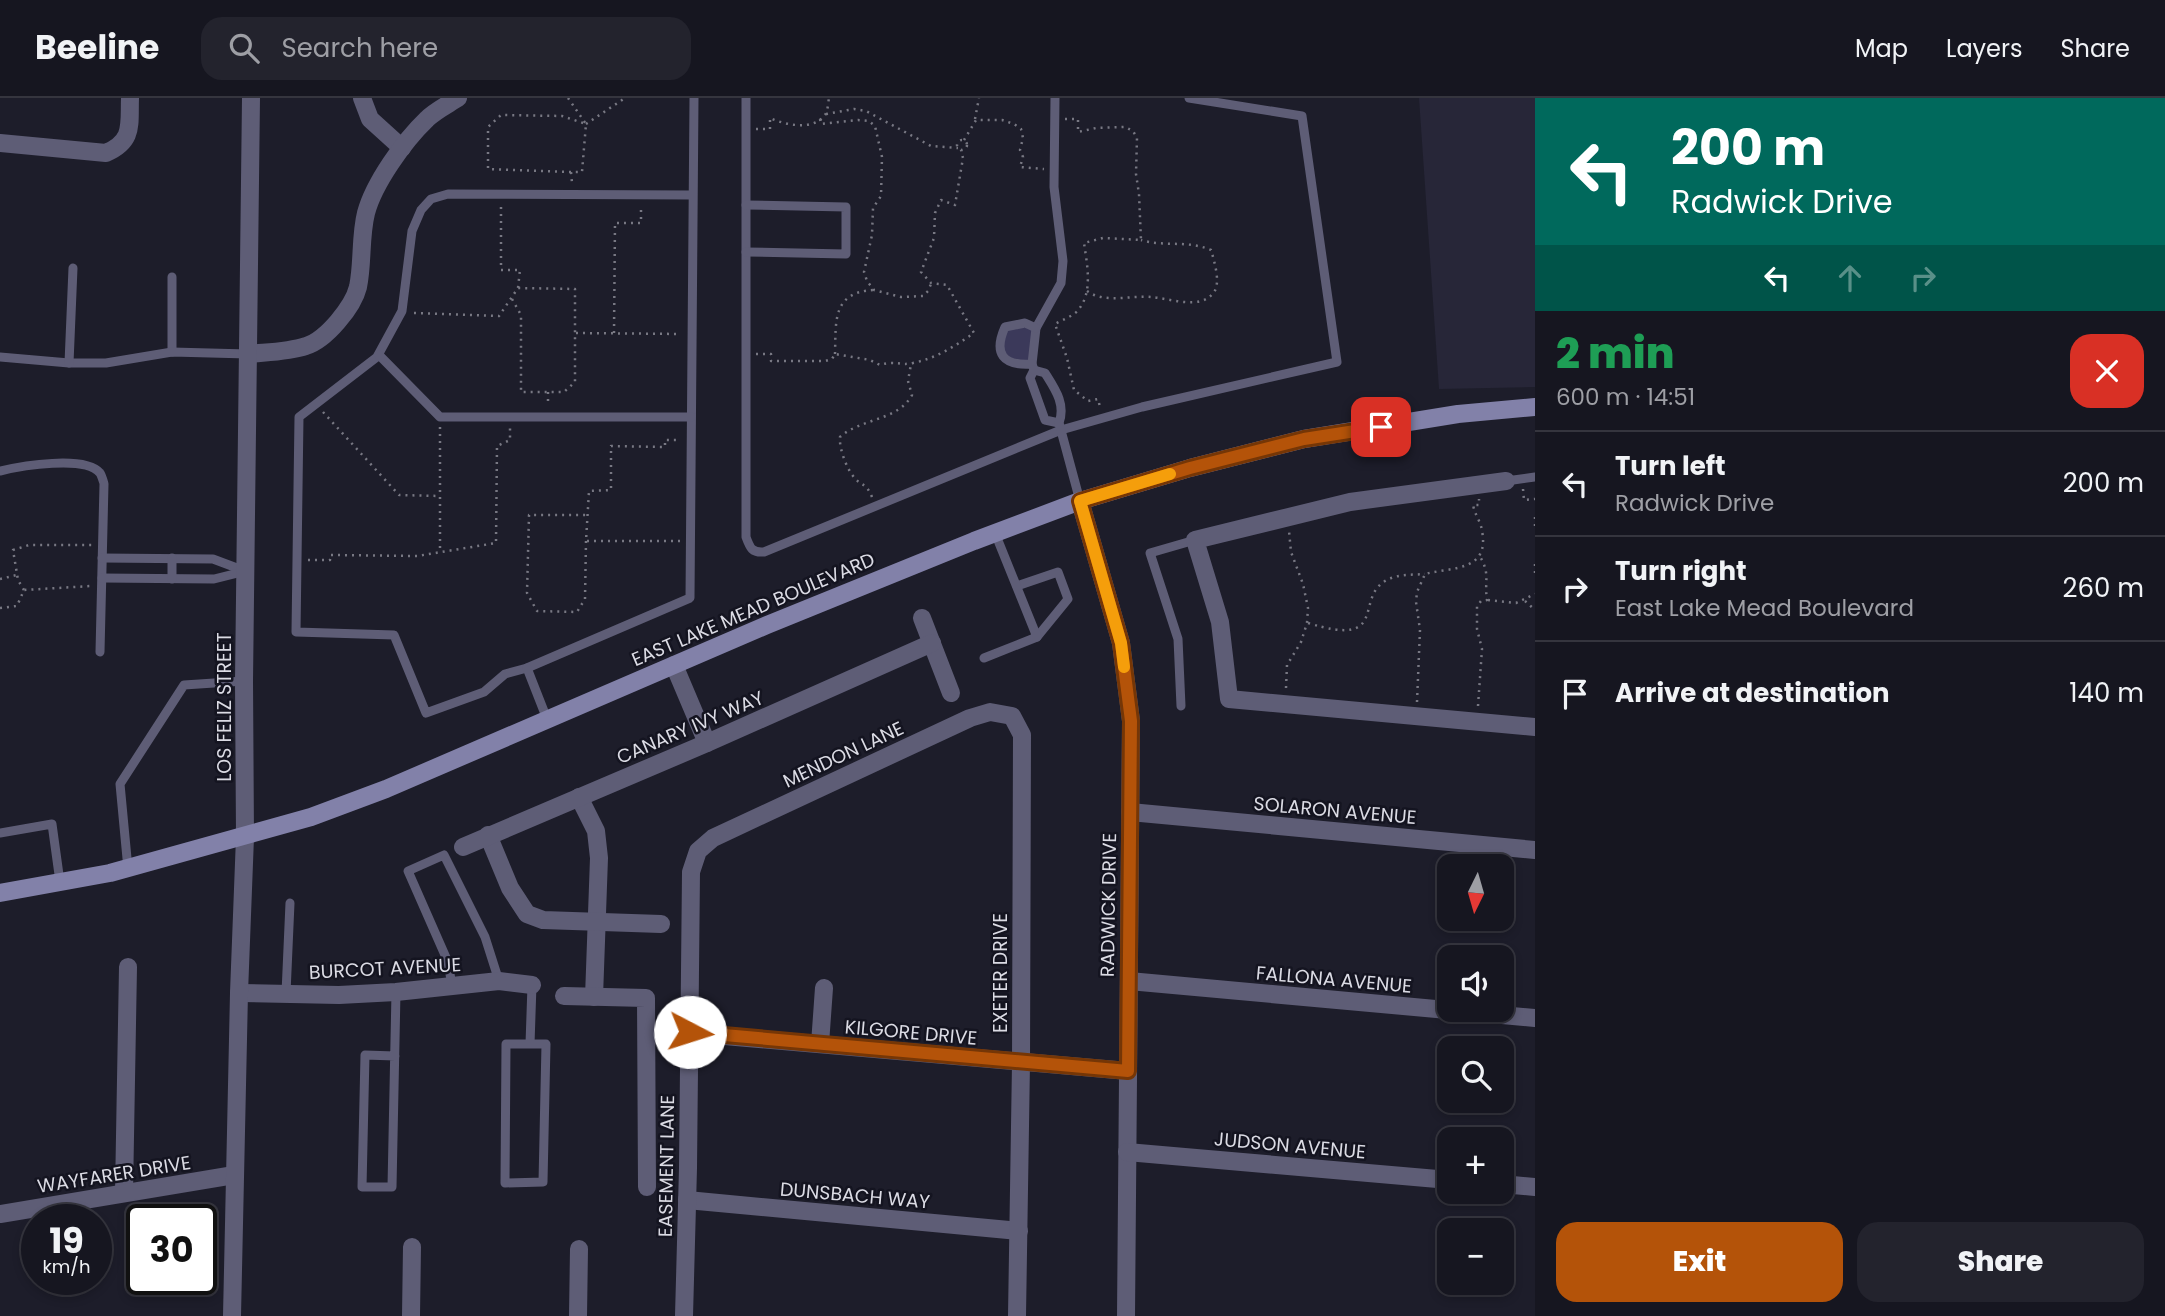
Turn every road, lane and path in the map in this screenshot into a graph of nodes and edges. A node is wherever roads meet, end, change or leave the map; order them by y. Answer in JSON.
{"nodes":[{"id":1,"x":130,"y":98,"type":"edge"},
{"id":2,"x":251,"y":98,"type":"edge"},
{"id":3,"x":362,"y":98,"type":"edge"},
{"id":4,"x":457,"y":98,"type":"edge"},
{"id":5,"x":568,"y":98,"type":"edge"},
{"id":6,"x":625,"y":98,"type":"edge"},
{"id":7,"x":694,"y":98,"type":"edge"},
{"id":8,"x":746,"y":98,"type":"edge"},
{"id":9,"x":829,"y":98,"type":"edge"},
{"id":10,"x":978,"y":98,"type":"edge"},
{"id":11,"x":1055,"y":98,"type":"edge"},
{"id":12,"x":1189,"y":98,"type":"edge"},
{"id":13,"x":826,"y":114,"type":"junction"},
{"id":14,"x":820,"y":119,"type":"junction"},
{"id":15,"x":1055,"y":119,"type":"junction"},
{"id":16,"x":976,"y":120,"type":"junction"},
{"id":17,"x":586,"y":124,"type":"junction"},
{"id":18,"x":746,"y":129,"type":"junction"},
{"id":19,"x":964,"y":140,"type":"junction"},
{"id":20,"x":0,"y":144,"type":"edge"},
{"id":21,"x":402,"y":148,"type":"junction"},
{"id":22,"x":960,"y":149,"type":"junction"},
{"id":23,"x":1054,"y":169,"type":"junction"},
{"id":24,"x":572,"y":172,"type":"junction"},
{"id":25,"x":501,"y":195,"type":"junction"},
{"id":26,"x":572,"y":195,"type":"junction"},
{"id":27,"x":641,"y":195,"type":"junction"},
{"id":28,"x":693,"y":195,"type":"junction"},
{"id":29,"x":746,"y":205,"type":"junction"},
{"id":30,"x":1141,"y":240,"type":"junction"},
{"id":31,"x":746,"y":252,"type":"junction"},
{"id":32,"x":73,"y":268,"type":"dead end"},
{"id":33,"x":172,"y":277,"type":"dead end"},
{"id":34,"x":931,"y":283,"type":"junction"},
{"id":35,"x":518,"y":288,"type":"junction"},
{"id":36,"x":874,"y":290,"type":"junction"},
{"id":37,"x":1087,"y":291,"type":"junction"},
{"id":38,"x":512,"y":299,"type":"junction"},
{"id":39,"x":402,"y":311,"type":"junction"},
{"id":40,"x":1036,"y":328,"type":"junction"},
{"id":41,"x":575,"y":332,"type":"junction"},
{"id":42,"x":614,"y":333,"type":"junction"},
{"id":43,"x":692,"y":334,"type":"junction"},
{"id":44,"x":172,"y":352,"type":"junction"},
{"id":45,"x":248,"y":354,"type":"junction"},
{"id":46,"x":746,"y":354,"type":"junction"},
{"id":47,"x":835,"y":354,"type":"junction"},
{"id":48,"x":379,"y":355,"type":"junction"},
{"id":49,"x":0,"y":357,"type":"edge"},
{"id":50,"x":69,"y":363,"type":"junction"},
{"id":51,"x":911,"y":364,"type":"junction"},
{"id":52,"x":1033,"y":367,"type":"junction"},
{"id":53,"x":316,"y":404,"type":"junction"},
{"id":54,"x":1535,"y":407,"type":"edge"},
{"id":55,"x":440,"y":417,"type":"junction"},
{"id":56,"x":510,"y":417,"type":"junction"},
{"id":57,"x":691,"y":417,"type":"junction"},
{"id":58,"x":1104,"y":418,"type":"junction"},
{"id":59,"x":1060,"y":427,"type":"junction"},
{"id":60,"x":691,"y":440,"type":"junction"},
{"id":61,"x":0,"y":471,"type":"edge"},
{"id":62,"x":1535,"y":477,"type":"edge"},
{"id":63,"x":1514,"y":480,"type":"junction"},
{"id":64,"x":1477,"y":485,"type":"junction"},
{"id":65,"x":440,"y":496,"type":"junction"},
{"id":66,"x":1535,"y":499,"type":"edge"},
{"id":67,"x":1080,"y":501,"type":"junction"},
{"id":68,"x":876,"y":505,"type":"junction"},
{"id":69,"x":589,"y":515,"type":"junction"},
{"id":70,"x":1535,"y":517,"type":"edge"},
{"id":71,"x":1286,"y":518,"type":"junction"},
{"id":72,"x":1535,"y":526,"type":"edge"},
{"id":73,"x":995,"y":533,"type":"junction"},
{"id":74,"x":1195,"y":540,"type":"junction"},
{"id":75,"x":586,"y":541,"type":"junction"},
{"id":76,"x":690,"y":542,"type":"junction"},
{"id":77,"x":103,"y":545,"type":"junction"},
{"id":78,"x":440,"y":552,"type":"junction"},
{"id":79,"x":1479,"y":555,"type":"junction"},
{"id":80,"x":102,"y":558,"type":"junction"},
{"id":81,"x":172,"y":558,"type":"junction"},
{"id":82,"x":297,"y":560,"type":"junction"},
{"id":83,"x":1535,"y":564,"type":"edge"},
{"id":84,"x":247,"y":571,"type":"junction"},
{"id":85,"x":1535,"y":573,"type":"edge"},
{"id":86,"x":1424,"y":574,"type":"junction"},
{"id":87,"x":17,"y":575,"type":"junction"},
{"id":88,"x":0,"y":579,"type":"edge"},
{"id":89,"x":172,"y":579,"type":"junction"},
{"id":90,"x":102,"y":582,"type":"junction"},
{"id":91,"x":1017,"y":586,"type":"junction"},
{"id":92,"x":24,"y":590,"type":"junction"},
{"id":93,"x":1535,"y":594,"type":"edge"},
{"id":94,"x":1487,"y":600,"type":"junction"},
{"id":95,"x":1524,"y":600,"type":"junction"},
{"id":96,"x":0,"y":608,"type":"edge"},
{"id":97,"x":1535,"y":610,"type":"edge"},
{"id":98,"x":922,"y":618,"type":"dead end"},
{"id":99,"x":1307,"y":623,"type":"junction"},
{"id":100,"x":1037,"y":637,"type":"junction"},
{"id":101,"x":932,"y":643,"type":"junction"},
{"id":102,"x":100,"y":652,"type":"dead end"},
{"id":103,"x":984,"y":658,"type":"dead end"},
{"id":104,"x":674,"y":665,"type":"junction"},
{"id":105,"x":527,"y":668,"type":"junction"},
{"id":106,"x":244,"y":681,"type":"junction"},
{"id":107,"x":951,"y":693,"type":"dead end"},
{"id":108,"x":1285,"y":704,"type":"junction"},
{"id":109,"x":1181,"y":706,"type":"dead end"},
{"id":110,"x":1012,"y":716,"type":"joint"},
{"id":111,"x":1417,"y":716,"type":"junction"},
{"id":112,"x":547,"y":719,"type":"junction"},
{"id":113,"x":1477,"y":722,"type":"junction"},
{"id":114,"x":1535,"y":727,"type":"edge"},
{"id":115,"x":707,"y":743,"type":"junction"},
{"id":116,"x":579,"y":797,"type":"junction"},
{"id":117,"x":1130,"y":812,"type":"junction"},
{"id":118,"x":0,"y":833,"type":"edge"},
{"id":119,"x":488,"y":835,"type":"junction"},
{"id":120,"x":245,"y":837,"type":"junction"},
{"id":121,"x":463,"y":847,"type":"dead end"},
{"id":122,"x":1535,"y":850,"type":"edge"},
{"id":123,"x":698,"y":851,"type":"joint"},
{"id":124,"x":128,"y":869,"type":"junction"},
{"id":125,"x":60,"y":882,"type":"junction"},
{"id":126,"x":0,"y":893,"type":"edge"},
{"id":127,"x":290,"y":903,"type":"dead end"},
{"id":128,"x":595,"y":920,"type":"junction"},
{"id":129,"x":661,"y":924,"type":"dead end"},
{"id":130,"x":128,"y":967,"type":"dead end"},
{"id":131,"x":499,"y":981,"type":"junction"},
{"id":132,"x":1129,"y":981,"type":"junction"},
{"id":133,"x":532,"y":985,"type":"joint"},
{"id":134,"x":452,"y":986,"type":"junction"},
{"id":135,"x":824,"y":988,"type":"dead end"},
{"id":136,"x":396,"y":992,"type":"junction"},
{"id":137,"x":239,"y":993,"type":"junction"},
{"id":138,"x":286,"y":993,"type":"junction"},
{"id":139,"x":564,"y":996,"type":"dead end"},
{"id":140,"x":594,"y":997,"type":"junction"},
{"id":141,"x":1535,"y":1018,"type":"edge"},
{"id":142,"x":690,"y":1032,"type":"junction"},
{"id":143,"x":530,"y":1044,"type":"junction"},
{"id":144,"x":820,"y":1044,"type":"junction"},
{"id":145,"x":395,"y":1056,"type":"junction"},
{"id":146,"x":1021,"y":1063,"type":"junction"},
{"id":147,"x":1128,"y":1071,"type":"junction"},
{"id":148,"x":1127,"y":1152,"type":"junction"},
{"id":149,"x":234,"y":1175,"type":"junction"},
{"id":150,"x":1437,"y":1179,"type":"edge"},
{"id":151,"x":1514,"y":1185,"type":"edge"},
{"id":152,"x":647,"y":1187,"type":"dead end"},
{"id":153,"x":1535,"y":1187,"type":"edge"},
{"id":154,"x":124,"y":1193,"type":"junction"},
{"id":155,"x":687,"y":1200,"type":"junction"},
{"id":156,"x":0,"y":1214,"type":"edge"},
{"id":157,"x":1019,"y":1231,"type":"junction"},
{"id":158,"x":412,"y":1247,"type":"dead end"},
{"id":159,"x":579,"y":1249,"type":"dead end"},
{"id":160,"x":232,"y":1316,"type":"edge"},
{"id":161,"x":411,"y":1316,"type":"edge"},
{"id":162,"x":578,"y":1316,"type":"edge"},
{"id":163,"x":684,"y":1316,"type":"edge"},
{"id":164,"x":1017,"y":1316,"type":"edge"},
{"id":165,"x":1126,"y":1316,"type":"edge"}],
"edges":[{"from":1,"to":20,"type":"street"},
{"from":2,"to":45,"type":"street","name":"LOS FELIZ STREET"},
{"from":3,"to":21,"type":"street"},
{"from":4,"to":21,"type":"street"},
{"from":5,"to":17,"type":"path"},
{"from":6,"to":17,"type":"path"},
{"from":7,"to":28,"type":"lane"},
{"from":8,"to":18,"type":"lane"},
{"from":9,"to":13,"type":"path"},
{"from":10,"to":16,"type":"path"},
{"from":11,"to":15,"type":"lane"},
{"from":12,"to":58,"type":"lane"},
{"from":13,"to":14,"type":"path"},
{"from":13,"to":22,"type":"path"},
{"from":14,"to":18,"type":"path"},
{"from":14,"to":36,"type":"path"},
{"from":15,"to":23,"type":"lane"},
{"from":15,"to":30,"type":"path"},
{"from":16,"to":19,"type":"path"},
{"from":16,"to":23,"type":"path"},
{"from":17,"to":24,"type":"path"},
{"from":17,"to":24,"type":"path"},
{"from":18,"to":29,"type":"lane"},
{"from":19,"to":22,"type":"path"},
{"from":19,"to":22,"type":"path"},
{"from":21,"to":45,"type":"street"},
{"from":22,"to":34,"type":"path"},
{"from":23,"to":40,"type":"lane"},
{"from":24,"to":26,"type":"path"},
{"from":25,"to":26,"type":"lane"},
{"from":25,"to":35,"type":"path"},
{"from":25,"to":39,"type":"lane"},
{"from":26,"to":27,"type":"lane"},
{"from":27,"to":28,"type":"lane"},
{"from":27,"to":42,"type":"path"},
{"from":28,"to":43,"type":"lane"},
{"from":29,"to":31,"type":"lane"},
{"from":29,"to":31,"type":"lane"},
{"from":30,"to":37,"type":"path"},
{"from":30,"to":37,"type":"path"},
{"from":31,"to":46,"type":"lane"},
{"from":32,"to":50,"type":"lane"},
{"from":33,"to":44,"type":"lane"},
{"from":34,"to":36,"type":"path"},
{"from":34,"to":51,"type":"path"},
{"from":35,"to":38,"type":"path"},
{"from":35,"to":41,"type":"path"},
{"from":36,"to":47,"type":"path"},
{"from":37,"to":58,"type":"path"},
{"from":38,"to":39,"type":"path"},
{"from":38,"to":41,"type":"path"},
{"from":39,"to":48,"type":"lane"},
{"from":40,"to":52,"type":"lane"},
{"from":40,"to":52,"type":"lane"},
{"from":41,"to":42,"type":"path"},
{"from":42,"to":43,"type":"path"},
{"from":43,"to":57,"type":"lane"},
{"from":44,"to":45,"type":"lane"},
{"from":44,"to":50,"type":"lane"},
{"from":45,"to":84,"type":"street","name":"LOS FELIZ STREET"},
{"from":46,"to":47,"type":"path"},
{"from":46,"to":68,"type":"lane"},
{"from":47,"to":51,"type":"path"},
{"from":48,"to":53,"type":"lane"},
{"from":48,"to":55,"type":"lane"},
{"from":49,"to":50,"type":"lane"},
{"from":51,"to":68,"type":"path"},
{"from":52,"to":59,"type":"lane"},
{"from":52,"to":59,"type":"lane"},
{"from":53,"to":65,"type":"path"},
{"from":53,"to":82,"type":"lane"},
{"from":54,"to":67,"type":"main road","name":"EAST LAKE MEAD BOULEVARD"},
{"from":55,"to":56,"type":"lane"},
{"from":55,"to":65,"type":"path"},
{"from":56,"to":57,"type":"lane"},
{"from":56,"to":78,"type":"path"},
{"from":57,"to":60,"type":"lane"},
{"from":58,"to":59,"type":"lane"},
{"from":59,"to":67,"type":"lane"},
{"from":59,"to":68,"type":"lane"},
{"from":60,"to":69,"type":"path"},
{"from":60,"to":76,"type":"lane"},
{"from":61,"to":77,"type":"lane"},
{"from":62,"to":63,"type":"lane"},
{"from":63,"to":64,"type":"street"},
{"from":63,"to":66,"type":"path"},
{"from":64,"to":71,"type":"street"},
{"from":64,"to":79,"type":"path"},
{"from":65,"to":78,"type":"path"},
{"from":67,"to":73,"type":"main road","name":"EAST LAKE MEAD BOULEVARD"},
{"from":67,"to":117,"type":"street","name":"RADWICK DRIVE"},
{"from":69,"to":75,"type":"path"},
{"from":69,"to":75,"type":"path"},
{"from":70,"to":72,"type":"path"},
{"from":71,"to":74,"type":"street"},
{"from":71,"to":99,"type":"path"},
{"from":73,"to":91,"type":"lane"},
{"from":73,"to":104,"type":"main road","name":"EAST LAKE MEAD BOULEVARD"},
{"from":74,"to":108,"type":"street"},
{"from":74,"to":109,"type":"lane"},
{"from":75,"to":76,"type":"path"},
{"from":76,"to":105,"type":"lane"},
{"from":77,"to":80,"type":"lane"},
{"from":77,"to":87,"type":"path"},
{"from":78,"to":82,"type":"path"},
{"from":79,"to":86,"type":"path"},
{"from":79,"to":94,"type":"path"},
{"from":80,"to":81,"type":"lane"},
{"from":80,"to":90,"type":"lane"},
{"from":81,"to":84,"type":"lane"},
{"from":81,"to":89,"type":"lane"},
{"from":82,"to":105,"type":"lane"},
{"from":83,"to":85,"type":"path"},
{"from":84,"to":89,"type":"lane"},
{"from":84,"to":106,"type":"street","name":"LOS FELIZ STREET"},
{"from":86,"to":99,"type":"path"},
{"from":86,"to":111,"type":"path"},
{"from":87,"to":88,"type":"path"},
{"from":87,"to":92,"type":"path"},
{"from":89,"to":90,"type":"lane"},
{"from":90,"to":92,"type":"path"},
{"from":90,"to":102,"type":"lane"},
{"from":91,"to":100,"type":"lane"},
{"from":91,"to":100,"type":"lane"},
{"from":92,"to":96,"type":"path"},
{"from":93,"to":95,"type":"path"},
{"from":94,"to":95,"type":"path"},
{"from":94,"to":113,"type":"path"},
{"from":95,"to":97,"type":"path"},
{"from":98,"to":101,"type":"street"},
{"from":99,"to":108,"type":"path"},
{"from":100,"to":103,"type":"lane"},
{"from":101,"to":107,"type":"street"},
{"from":101,"to":115,"type":"street","name":"CANARY IVY WAY"},
{"from":104,"to":112,"type":"main road","name":"EAST LAKE MEAD BOULEVARD"},
{"from":104,"to":115,"type":"street"},
{"from":105,"to":112,"type":"lane"},
{"from":106,"to":120,"type":"street","name":"LOS FELIZ STREET"},
{"from":106,"to":124,"type":"lane"},
{"from":108,"to":111,"type":"street"},
{"from":110,"to":123,"type":"street","name":"MENDON LANE"},
{"from":110,"to":146,"type":"street","name":"EXETER DRIVE"},
{"from":111,"to":113,"type":"street"},
{"from":112,"to":120,"type":"main road","name":"EAST LAKE MEAD BOULEVARD"},
{"from":113,"to":114,"type":"street"},
{"from":115,"to":116,"type":"street","name":"CANARY IVY WAY"},
{"from":116,"to":119,"type":"street","name":"CANARY IVY WAY"},
{"from":116,"to":128,"type":"street"},
{"from":117,"to":122,"type":"street","name":"SOLARON AVENUE"},
{"from":117,"to":132,"type":"street","name":"RADWICK DRIVE"},
{"from":118,"to":125,"type":"lane"},
{"from":119,"to":121,"type":"street","name":"CANARY IVY WAY"},
{"from":119,"to":128,"type":"street"},
{"from":120,"to":124,"type":"main road","name":"EAST LAKE MEAD BOULEVARD"},
{"from":120,"to":137,"type":"street","name":"LOS FELIZ STREET"},
{"from":123,"to":142,"type":"street","name":"EASEMENT LANE"},
{"from":124,"to":125,"type":"main road","name":"EAST LAKE MEAD BOULEVARD"},
{"from":125,"to":126,"type":"main road","name":"EAST LAKE MEAD BOULEVARD"},
{"from":127,"to":138,"type":"lane"},
{"from":128,"to":129,"type":"street"},
{"from":128,"to":140,"type":"street"},
{"from":130,"to":154,"type":"street"},
{"from":131,"to":133,"type":"street","name":"BURCOT AVENUE"},
{"from":131,"to":134,"type":"street","name":"BURCOT AVENUE"},
{"from":131,"to":134,"type":"lane"},
{"from":132,"to":141,"type":"street","name":"FALLONA AVENUE"},
{"from":132,"to":147,"type":"street","name":"RADWICK DRIVE"},
{"from":133,"to":143,"type":"lane"},
{"from":134,"to":136,"type":"street","name":"BURCOT AVENUE"},
{"from":135,"to":144,"type":"street"},
{"from":136,"to":138,"type":"street","name":"BURCOT AVENUE"},
{"from":136,"to":145,"type":"lane"},
{"from":137,"to":138,"type":"street","name":"BURCOT AVENUE"},
{"from":137,"to":149,"type":"street","name":"LOS FELIZ STREET"},
{"from":139,"to":140,"type":"street"},
{"from":140,"to":152,"type":"street"},
{"from":142,"to":144,"type":"street","name":"KILGORE DRIVE"},
{"from":142,"to":155,"type":"street","name":"EASEMENT LANE"},
{"from":143,"to":143,"type":"lane"},
{"from":144,"to":146,"type":"street","name":"KILGORE DRIVE"},
{"from":145,"to":145,"type":"lane"},
{"from":146,"to":147,"type":"street","name":"KILGORE DRIVE"},
{"from":146,"to":157,"type":"street","name":"EXETER DRIVE"},
{"from":147,"to":148,"type":"street","name":"RADWICK DRIVE"},
{"from":148,"to":150,"type":"street","name":"JUDSON AVENUE"},
{"from":148,"to":165,"type":"street","name":"RADWICK DRIVE"},
{"from":149,"to":154,"type":"street","name":"WAYFARER DRIVE"},
{"from":149,"to":160,"type":"street","name":"LOS FELIZ STREET"},
{"from":151,"to":153,"type":"street"},
{"from":154,"to":156,"type":"street","name":"WAYFARER DRIVE"},
{"from":155,"to":157,"type":"street","name":"DUNSBACH WAY"},
{"from":155,"to":163,"type":"street","name":"EASEMENT LANE"},
{"from":157,"to":164,"type":"street","name":"EXETER DRIVE"},
{"from":158,"to":161,"type":"street"},
{"from":159,"to":162,"type":"street"}]}
